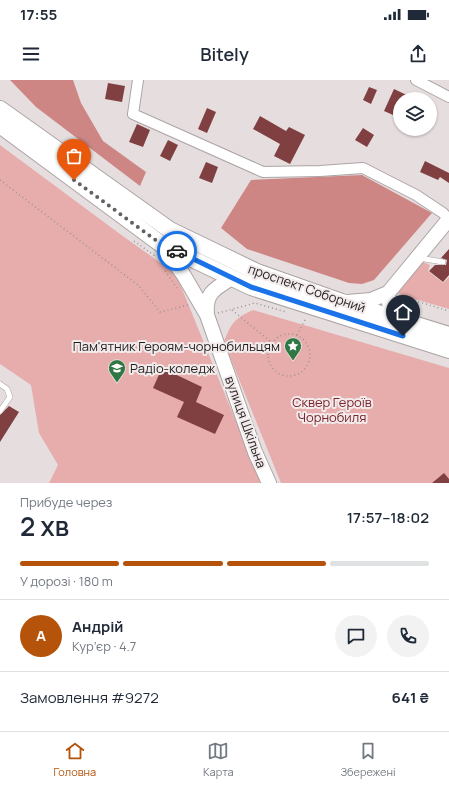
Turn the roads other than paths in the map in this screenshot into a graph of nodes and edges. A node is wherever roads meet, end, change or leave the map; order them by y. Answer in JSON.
{"nodes":[{"id":1,"x":138,"y":80,"type":"edge"},
{"id":2,"x":416,"y":80,"type":"edge"},
{"id":3,"x":449,"y":97,"type":"edge"},
{"id":4,"x":0,"y":109,"type":"edge"},
{"id":5,"x":0,"y":125,"type":"edge"},
{"id":6,"x":449,"y":219,"type":"edge"},
{"id":7,"x":161,"y":244,"type":"junction"},
{"id":8,"x":418,"y":258,"type":"junction"},
{"id":9,"x":443,"y":262,"type":"dead end"},
{"id":10,"x":232,"y":278,"type":"junction"},
{"id":11,"x":388,"y":293,"type":"junction"},
{"id":12,"x":342,"y":302,"type":"junction"},
{"id":13,"x":207,"y":315,"type":"junction"},
{"id":14,"x":405,"y":321,"type":"junction"},
{"id":15,"x":449,"y":335,"type":"edge"},
{"id":16,"x":449,"y":350,"type":"edge"},
{"id":17,"x":0,"y":384,"type":"edge"},
{"id":18,"x":0,"y":411,"type":"edge"},
{"id":19,"x":269,"y":483,"type":"edge"}],
"edges":[{"from":1,"to":6,"type":"street"},
{"from":2,"to":3,"type":"street"},
{"from":4,"to":12,"type":"main road","name":"проспект Соборний"},
{"from":5,"to":7,"type":"main road","name":"проспект Соборний"},
{"from":6,"to":8,"type":"street"},
{"from":7,"to":10,"type":"main road","name":"проспект Соборний"},
{"from":7,"to":13,"type":"street","name":"вулиця Шкільна"},
{"from":8,"to":9,"type":"lane"},
{"from":8,"to":11,"type":"street"},
{"from":10,"to":13,"type":"street","name":"вулиця Шкільна"},
{"from":10,"to":16,"type":"main road","name":"проспект Соборний"},
{"from":11,"to":12,"type":"street"},
{"from":11,"to":14,"type":"street"},
{"from":12,"to":14,"type":"main road","name":"проспект Соборний"},
{"from":13,"to":19,"type":"street","name":"вулиця Шкільна"},
{"from":14,"to":15,"type":"main road","name":"проспект Соборний"},
{"from":17,"to":18,"type":"lane"}]}
